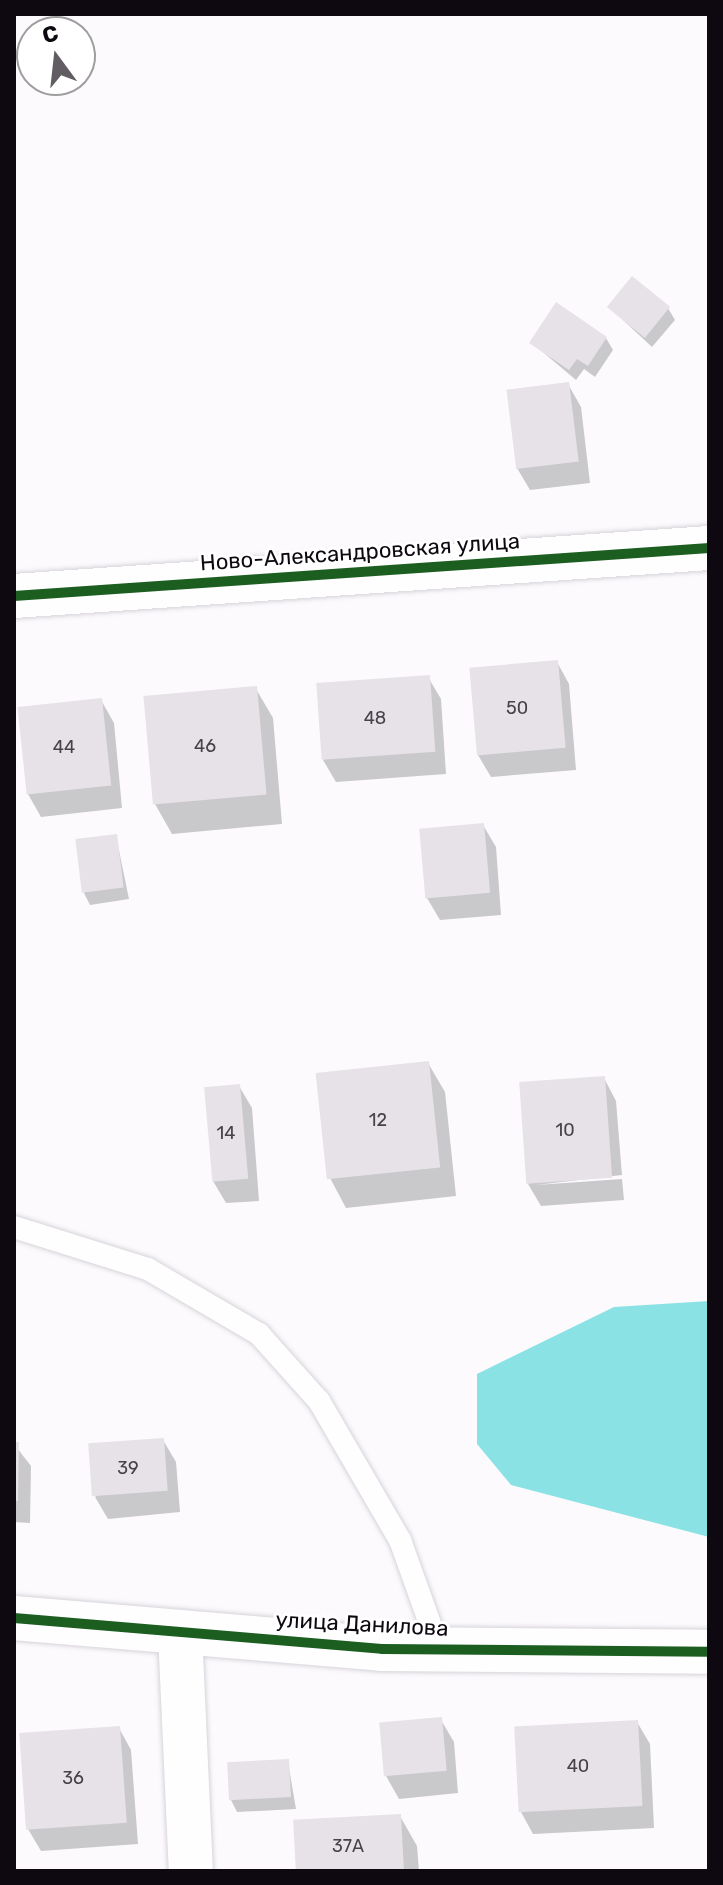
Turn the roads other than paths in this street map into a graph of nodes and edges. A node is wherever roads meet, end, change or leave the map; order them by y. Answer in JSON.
{"nodes":[{"id":1,"x":709,"y":548,"type":"edge"},
{"id":2,"x":14,"y":596,"type":"edge"},
{"id":3,"x":14,"y":1227,"type":"edge"},
{"id":4,"x":14,"y":1618,"type":"edge"},
{"id":5,"x":180,"y":1632,"type":"junction"},
{"id":6,"x":439,"y":1649,"type":"junction"},
{"id":7,"x":709,"y":1652,"type":"edge"},
{"id":8,"x":191,"y":1871,"type":"edge"}],
"edges":[{"from":1,"to":2,"type":"street","name":"Ново-Александровская улица"},
{"from":3,"to":6,"type":"lane"},
{"from":4,"to":5,"type":"street","name":"улица Данилова"},
{"from":5,"to":6,"type":"street","name":"улица Данилова"},
{"from":5,"to":8,"type":"street"},
{"from":6,"to":7,"type":"street","name":"улица Данилова"}]}
